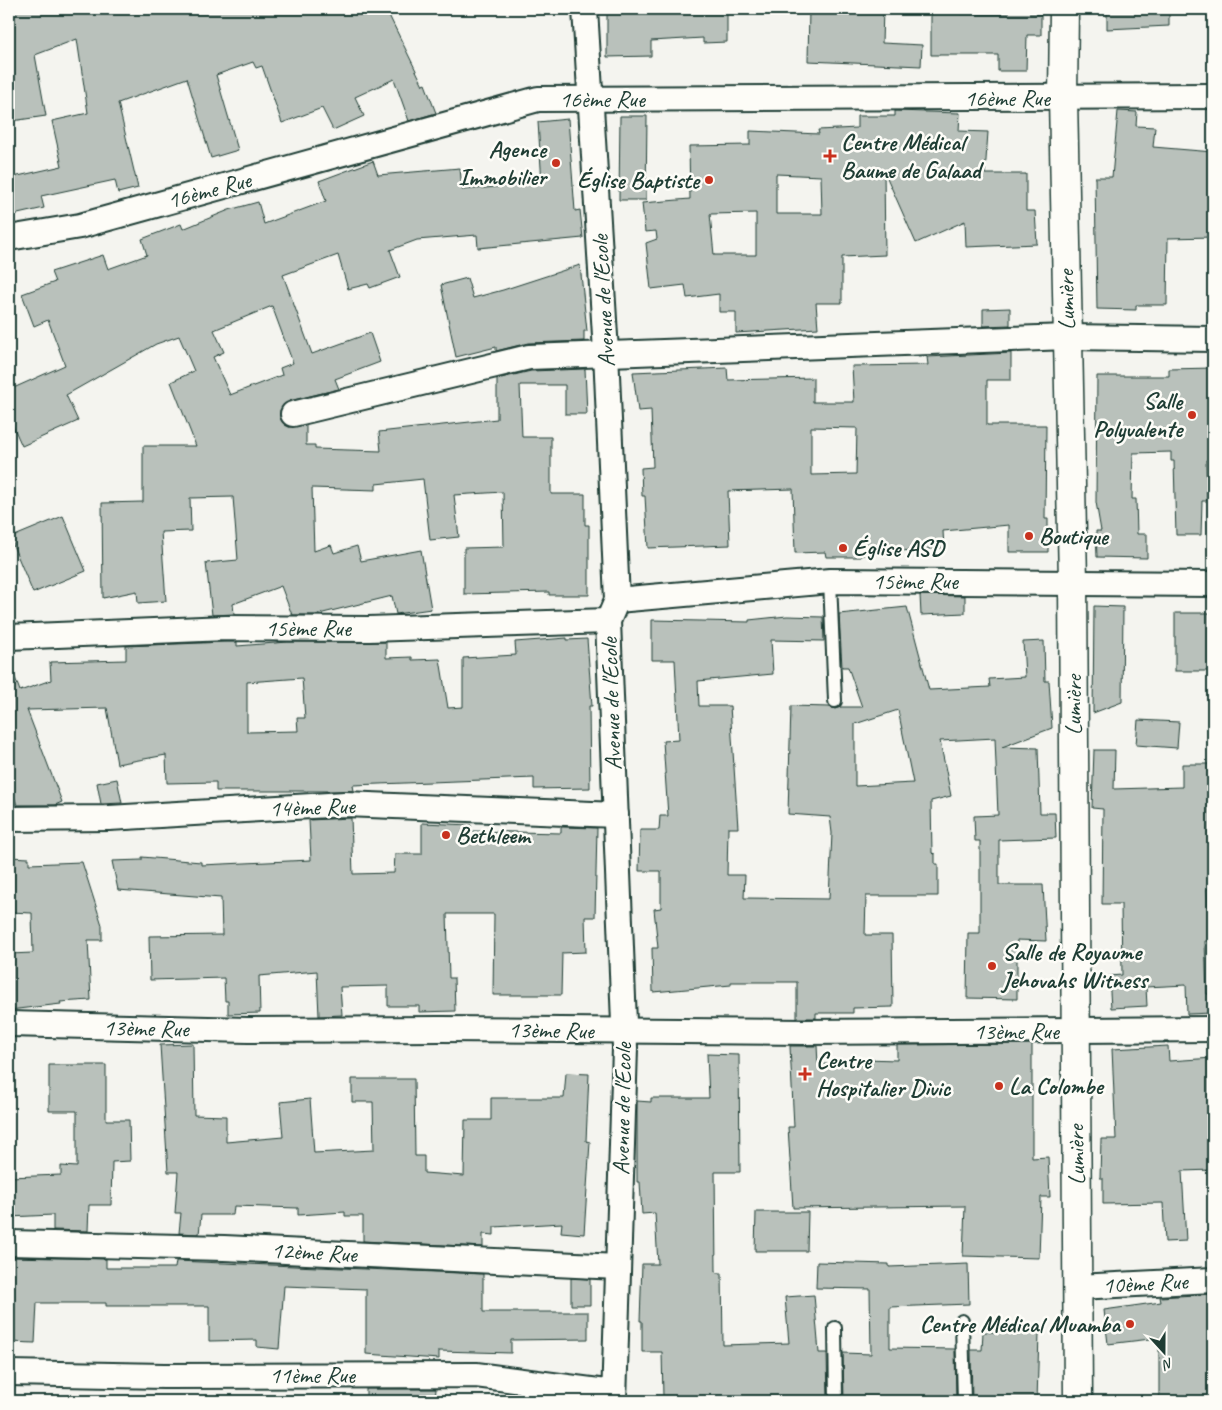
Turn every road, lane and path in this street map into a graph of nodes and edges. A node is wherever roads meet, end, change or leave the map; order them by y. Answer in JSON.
{"nodes":[{"id":1,"x":585,"y":9,"type":"edge"},
{"id":2,"x":1064,"y":9,"type":"edge"},
{"id":3,"x":1213,"y":96,"type":"edge"},
{"id":4,"x":590,"y":98,"type":"junction"},
{"id":5,"x":1063,"y":98,"type":"junction"},
{"id":6,"x":9,"y":238,"type":"edge"},
{"id":7,"x":1067,"y":337,"type":"junction"},
{"id":8,"x":1213,"y":338,"type":"edge"},
{"id":9,"x":606,"y":352,"type":"junction"},
{"id":10,"x":293,"y":414,"type":"dead end"},
{"id":11,"x":830,"y":581,"type":"junction"},
{"id":12,"x":1073,"y":581,"type":"junction"},
{"id":13,"x":1213,"y":584,"type":"edge"},
{"id":14,"x":612,"y":610,"type":"junction"},
{"id":15,"x":9,"y":637,"type":"edge"},
{"id":16,"x":835,"y":701,"type":"dead end"},
{"id":17,"x":616,"y":815,"type":"junction"},
{"id":18,"x":9,"y":819,"type":"edge"},
{"id":19,"x":9,"y":1024,"type":"edge"},
{"id":20,"x":1213,"y":1028,"type":"edge"},
{"id":21,"x":1075,"y":1030,"type":"junction"},
{"id":22,"x":624,"y":1031,"type":"junction"},
{"id":23,"x":9,"y":1243,"type":"edge"},
{"id":24,"x":618,"y":1267,"type":"junction"},
{"id":25,"x":1213,"y":1280,"type":"edge"},
{"id":26,"x":1078,"y":1287,"type":"junction"},
{"id":27,"x":962,"y":1321,"type":"dead end"},
{"id":28,"x":835,"y":1328,"type":"dead end"},
{"id":29,"x":9,"y":1373,"type":"edge"},
{"id":30,"x":614,"y":1397,"type":"edge"},
{"id":31,"x":836,"y":1401,"type":"edge"},
{"id":32,"x":964,"y":1401,"type":"edge"},
{"id":33,"x":1078,"y":1401,"type":"edge"}],
"edges":[{"from":1,"to":4,"type":"street","name":"Avenue de l'Ecole"},
{"from":2,"to":5,"type":"street","name":"Lumière"},
{"from":3,"to":5,"type":"street","name":"16ème Rue"},
{"from":4,"to":5,"type":"street","name":"16ème Rue"},
{"from":4,"to":6,"type":"street","name":"16ème Rue"},
{"from":4,"to":9,"type":"street","name":"Avenue de l'Ecole"},
{"from":5,"to":7,"type":"street","name":"Lumière"},
{"from":7,"to":8,"type":"street"},
{"from":7,"to":9,"type":"street"},
{"from":7,"to":12,"type":"street","name":"Lumière"},
{"from":9,"to":10,"type":"street"},
{"from":9,"to":14,"type":"street","name":"Avenue de l'Ecole"},
{"from":11,"to":12,"type":"street","name":"15ème Rue"},
{"from":11,"to":14,"type":"street","name":"15ème Rue"},
{"from":11,"to":16,"type":"lane"},
{"from":12,"to":13,"type":"street","name":"15ème Rue"},
{"from":12,"to":21,"type":"street","name":"Lumière"},
{"from":14,"to":15,"type":"street","name":"15ème Rue"},
{"from":14,"to":17,"type":"street","name":"Avenue de l'Ecole"},
{"from":17,"to":18,"type":"street","name":"14ème Rue"},
{"from":17,"to":22,"type":"street","name":"Avenue de l'Ecole"},
{"from":19,"to":22,"type":"street","name":"13ème Rue"},
{"from":20,"to":21,"type":"street","name":"13ème Rue"},
{"from":21,"to":22,"type":"street","name":"13ème Rue"},
{"from":21,"to":26,"type":"street","name":"Lumière"},
{"from":22,"to":24,"type":"street","name":"Avenue de l'Ecole"},
{"from":23,"to":24,"type":"street","name":"12ème Rue"},
{"from":24,"to":30,"type":"street","name":"Avenue de l'Ecole"},
{"from":25,"to":26,"type":"street","name":"10ème Rue"},
{"from":26,"to":33,"type":"street","name":"Lumière"},
{"from":27,"to":32,"type":"lane"},
{"from":28,"to":31,"type":"lane"},
{"from":29,"to":30,"type":"street","name":"11ème Rue"}]}
